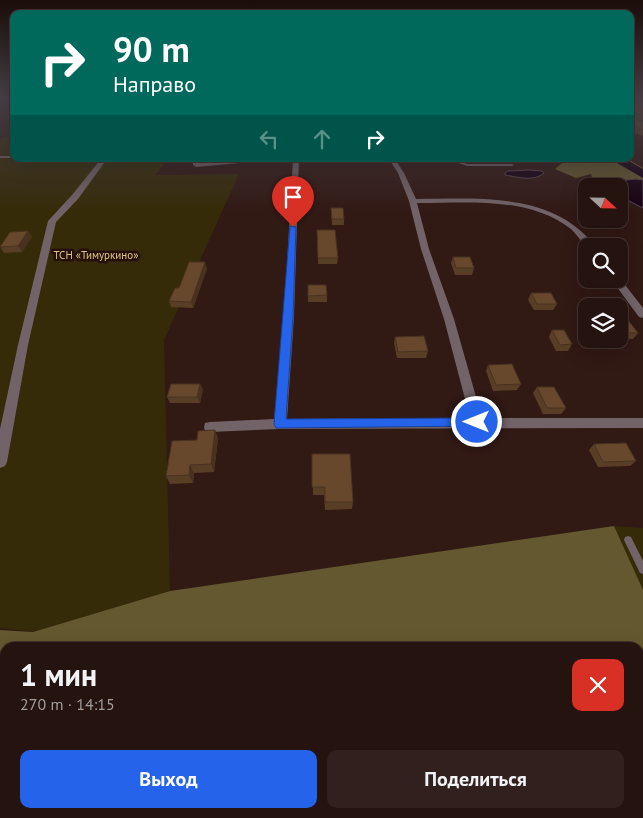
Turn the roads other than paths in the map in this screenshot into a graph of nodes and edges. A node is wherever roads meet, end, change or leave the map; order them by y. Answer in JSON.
{"nodes":[{"id":1,"x":102,"y":162,"type":"edge"},
{"id":2,"x":196,"y":162,"type":"edge"},
{"id":3,"x":234,"y":162,"type":"edge"},
{"id":4,"x":296,"y":162,"type":"edge"},
{"id":5,"x":394,"y":162,"type":"edge"},
{"id":6,"x":458,"y":162,"type":"edge"},
{"id":7,"x":512,"y":166,"type":"dead end"},
{"id":8,"x":413,"y":201,"type":"junction"},
{"id":9,"x":585,"y":238,"type":"edge"},
{"id":10,"x":623,"y":288,"type":"edge"},
{"id":11,"x":643,"y":314,"type":"edge"},
{"id":12,"x":477,"y":422,"type":"junction"},
{"id":13,"x":643,"y":423,"type":"edge"},
{"id":14,"x":280,"y":424,"type":"junction"},
{"id":15,"x":210,"y":428,"type":"edge"},
{"id":16,"x":0,"y":462,"type":"edge"},
{"id":17,"x":628,"y":540,"type":"dead end"},
{"id":18,"x":643,"y":570,"type":"edge"}],
"edges":[{"from":1,"to":16,"type":"street"},
{"from":2,"to":3,"type":"street"},
{"from":4,"to":14,"type":"street"},
{"from":5,"to":8,"type":"street"},
{"from":6,"to":7,"type":"lane"},
{"from":8,"to":9,"type":"street"},
{"from":8,"to":12,"type":"street"},
{"from":10,"to":11,"type":"street"},
{"from":12,"to":13,"type":"street"},
{"from":12,"to":14,"type":"street"},
{"from":14,"to":15,"type":"street"},
{"from":17,"to":18,"type":"lane"}]}
